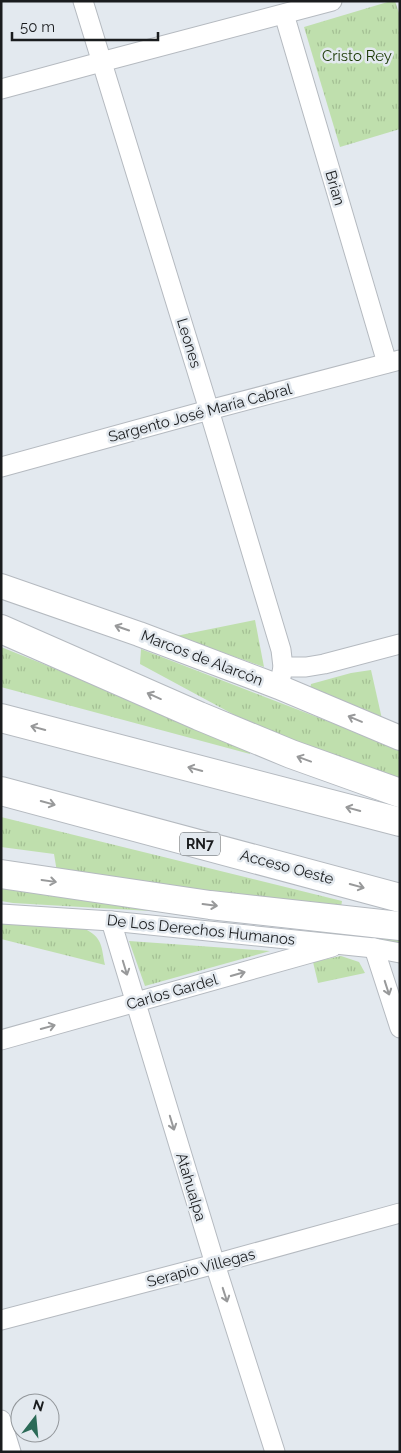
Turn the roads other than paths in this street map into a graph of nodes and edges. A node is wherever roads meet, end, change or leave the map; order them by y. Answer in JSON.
{"nodes":[{"id":1,"x":83,"y":1,"type":"edge"},
{"id":2,"x":332,"y":1,"type":"edge"},
{"id":3,"x":284,"y":14,"type":"junction"},
{"id":4,"x":101,"y":62,"type":"junction"},
{"id":5,"x":1,"y":89,"type":"edge"},
{"id":6,"x":393,"y":362,"type":"edge"},
{"id":7,"x":209,"y":410,"type":"junction"},
{"id":8,"x":1,"y":467,"type":"edge"},
{"id":9,"x":1,"y":586,"type":"edge"},
{"id":10,"x":1,"y":629,"type":"edge"},
{"id":11,"x":400,"y":644,"type":"edge"},
{"id":12,"x":281,"y":677,"type":"junction"},
{"id":13,"x":1,"y":718,"type":"edge"},
{"id":14,"x":400,"y":738,"type":"edge"},
{"id":15,"x":1,"y":791,"type":"edge"},
{"id":16,"x":400,"y":793,"type":"edge"},
{"id":17,"x":400,"y":822,"type":"edge"},
{"id":18,"x":1,"y":874,"type":"edge"},
{"id":19,"x":400,"y":898,"type":"edge"},
{"id":20,"x":1,"y":914,"type":"edge"},
{"id":21,"x":110,"y":921,"type":"junction"},
{"id":22,"x":400,"y":926,"type":"edge"},
{"id":23,"x":342,"y":944,"type":"junction"},
{"id":24,"x":374,"y":948,"type":"junction"},
{"id":25,"x":400,"y":953,"type":"edge"},
{"id":26,"x":136,"y":1002,"type":"junction"},
{"id":27,"x":400,"y":1028,"type":"edge"},
{"id":28,"x":1,"y":1040,"type":"edge"},
{"id":29,"x":400,"y":1213,"type":"edge"},
{"id":30,"x":215,"y":1264,"type":"junction"},
{"id":31,"x":1,"y":1320,"type":"edge"},
{"id":32,"x":1,"y":1420,"type":"edge"},
{"id":33,"x":11,"y":1452,"type":"edge"},
{"id":34,"x":274,"y":1452,"type":"edge"}],
"edges":[{"from":1,"to":4,"type":"street","name":"Leones"},
{"from":2,"to":3,"type":"street"},
{"from":3,"to":4,"type":"street"},
{"from":3,"to":6,"type":"street","name":"Brian"},
{"from":4,"to":5,"type":"street"},
{"from":4,"to":7,"type":"street","name":"Leones"},
{"from":6,"to":7,"type":"street","name":"Sargento José María Cabral"},
{"from":7,"to":8,"type":"street","name":"Sargento José María Cabral"},
{"from":7,"to":12,"type":"street","name":"Leones"},
{"from":12,"to":9,"type":"street","name":"Marcos de Alarcón","one_way":true},
{"from":16,"to":10,"type":"highway","one_way":true},
{"from":11,"to":12,"type":"street"},
{"from":14,"to":12,"type":"street","name":"Marcos de Alarcón","one_way":true},
{"from":17,"to":13,"type":"highway","one_way":true},
{"from":15,"to":19,"type":"highway","name":"Acceso Oeste","number":"RN7","one_way":true},
{"from":18,"to":22,"type":"highway","one_way":true},
{"from":20,"to":21,"type":"street","name":"De Los Derechos Humanos"},
{"from":21,"to":23,"type":"street","name":"De Los Derechos Humanos"},
{"from":21,"to":26,"type":"street","name":"Atahualpa","one_way":true},
{"from":23,"to":24,"type":"street","name":"De Los Derechos Humanos"},
{"from":26,"to":23,"type":"street","name":"Carlos Gardel","one_way":true},
{"from":24,"to":25,"type":"street","name":"De Los Derechos Humanos"},
{"from":24,"to":27,"type":"street","one_way":true},
{"from":28,"to":26,"type":"street","name":"Carlos Gardel","one_way":true},
{"from":26,"to":30,"type":"street","name":"Atahualpa","one_way":true},
{"from":29,"to":30,"type":"street","name":"Serapio Villegas"},
{"from":30,"to":31,"type":"street","name":"Serapio Villegas"},
{"from":30,"to":34,"type":"street","name":"Atahualpa","one_way":true},
{"from":32,"to":33,"type":"street"}]}
